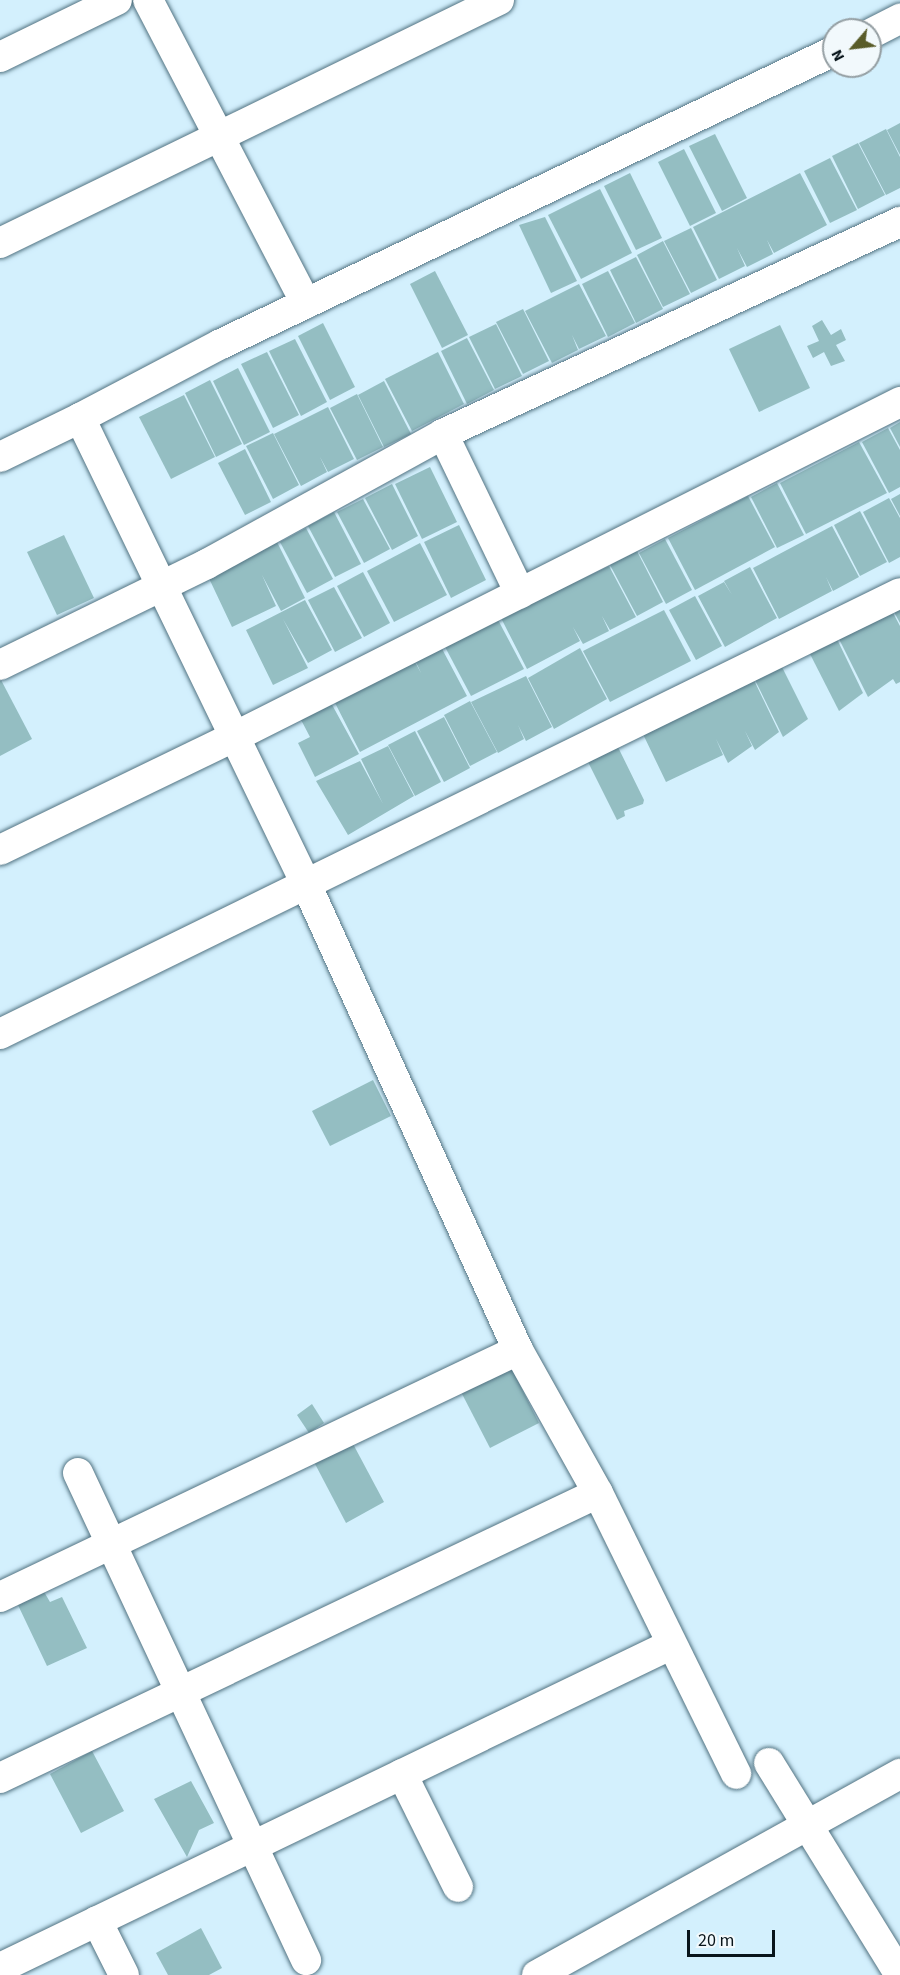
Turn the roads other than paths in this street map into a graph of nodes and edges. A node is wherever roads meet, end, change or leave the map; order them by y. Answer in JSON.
{"nodes":[{"id":1,"x":117,"y":0,"type":"edge"},
{"id":2,"x":148,"y":0,"type":"edge"},
{"id":3,"x":499,"y":0,"type":"edge"},
{"id":4,"x":900,"y":19,"type":"edge"},
{"id":5,"x":882,"y":28,"type":"edge"},
{"id":6,"x":0,"y":57,"type":"edge"},
{"id":7,"x":822,"y":57,"type":"edge"},
{"id":8,"x":218,"y":136,"type":"junction"},
{"id":9,"x":900,"y":222,"type":"edge"},
{"id":10,"x":0,"y":243,"type":"edge"},
{"id":11,"x":306,"y":303,"type":"junction"},
{"id":12,"x":900,"y":402,"type":"edge"},
{"id":13,"x":80,"y":418,"type":"junction"},
{"id":14,"x":443,"y":434,"type":"junction"},
{"id":15,"x":0,"y":457,"type":"edge"},
{"id":16,"x":162,"y":587,"type":"junction"},
{"id":17,"x":520,"y":593,"type":"junction"},
{"id":18,"x":900,"y":593,"type":"edge"},
{"id":19,"x":0,"y":665,"type":"edge"},
{"id":20,"x":234,"y":737,"type":"junction"},
{"id":21,"x":0,"y":850,"type":"edge"},
{"id":22,"x":306,"y":884,"type":"junction"},
{"id":23,"x":0,"y":1034,"type":"edge"},
{"id":24,"x":518,"y":1350,"type":"junction"},
{"id":25,"x":78,"y":1473,"type":"dead end"},
{"id":26,"x":598,"y":1493,"type":"junction"},
{"id":27,"x":113,"y":1542,"type":"junction"},
{"id":28,"x":0,"y":1598,"type":"edge"},
{"id":29,"x":670,"y":1645,"type":"junction"},
{"id":30,"x":182,"y":1691,"type":"junction"},
{"id":31,"x":769,"y":1763,"type":"dead end"},
{"id":32,"x":402,"y":1774,"type":"junction"},
{"id":33,"x":736,"y":1774,"type":"dead end"},
{"id":34,"x":900,"y":1774,"type":"edge"},
{"id":35,"x":0,"y":1778,"type":"edge"},
{"id":36,"x":809,"y":1824,"type":"junction"},
{"id":37,"x":254,"y":1845,"type":"junction"},
{"id":38,"x":458,"y":1887,"type":"dead end"},
{"id":39,"x":97,"y":1921,"type":"junction"},
{"id":40,"x":306,"y":1960,"type":"dead end"},
{"id":41,"x":0,"y":1968,"type":"edge"},
{"id":42,"x":894,"y":1970,"type":"edge"},
{"id":43,"x":124,"y":1975,"type":"edge"},
{"id":44,"x":537,"y":1975,"type":"edge"}],
"edges":[{"from":1,"to":6,"type":"street"},
{"from":2,"to":8,"type":"street"},
{"from":3,"to":8,"type":"street"},
{"from":4,"to":5,"type":"street"},
{"from":7,"to":11,"type":"street"},
{"from":8,"to":10,"type":"street"},
{"from":8,"to":11,"type":"street"},
{"from":9,"to":14,"type":"street"},
{"from":11,"to":13,"type":"street"},
{"from":12,"to":17,"type":"street"},
{"from":13,"to":15,"type":"street"},
{"from":13,"to":16,"type":"street"},
{"from":14,"to":16,"type":"street"},
{"from":14,"to":17,"type":"street"},
{"from":16,"to":19,"type":"street"},
{"from":16,"to":20,"type":"street"},
{"from":17,"to":20,"type":"street"},
{"from":18,"to":22,"type":"street"},
{"from":20,"to":21,"type":"street"},
{"from":20,"to":22,"type":"street"},
{"from":22,"to":23,"type":"street"},
{"from":22,"to":24,"type":"street"},
{"from":24,"to":26,"type":"street"},
{"from":24,"to":27,"type":"street"},
{"from":25,"to":27,"type":"street"},
{"from":26,"to":29,"type":"street"},
{"from":26,"to":30,"type":"street"},
{"from":27,"to":28,"type":"street"},
{"from":27,"to":30,"type":"street"},
{"from":29,"to":32,"type":"street"},
{"from":29,"to":33,"type":"street"},
{"from":30,"to":35,"type":"street"},
{"from":30,"to":37,"type":"street"},
{"from":31,"to":36,"type":"street"},
{"from":32,"to":37,"type":"street"},
{"from":32,"to":38,"type":"street"},
{"from":34,"to":36,"type":"street"},
{"from":36,"to":42,"type":"street"},
{"from":36,"to":44,"type":"street"},
{"from":37,"to":39,"type":"street"},
{"from":37,"to":40,"type":"street"},
{"from":39,"to":41,"type":"street"},
{"from":39,"to":43,"type":"street"}]}
